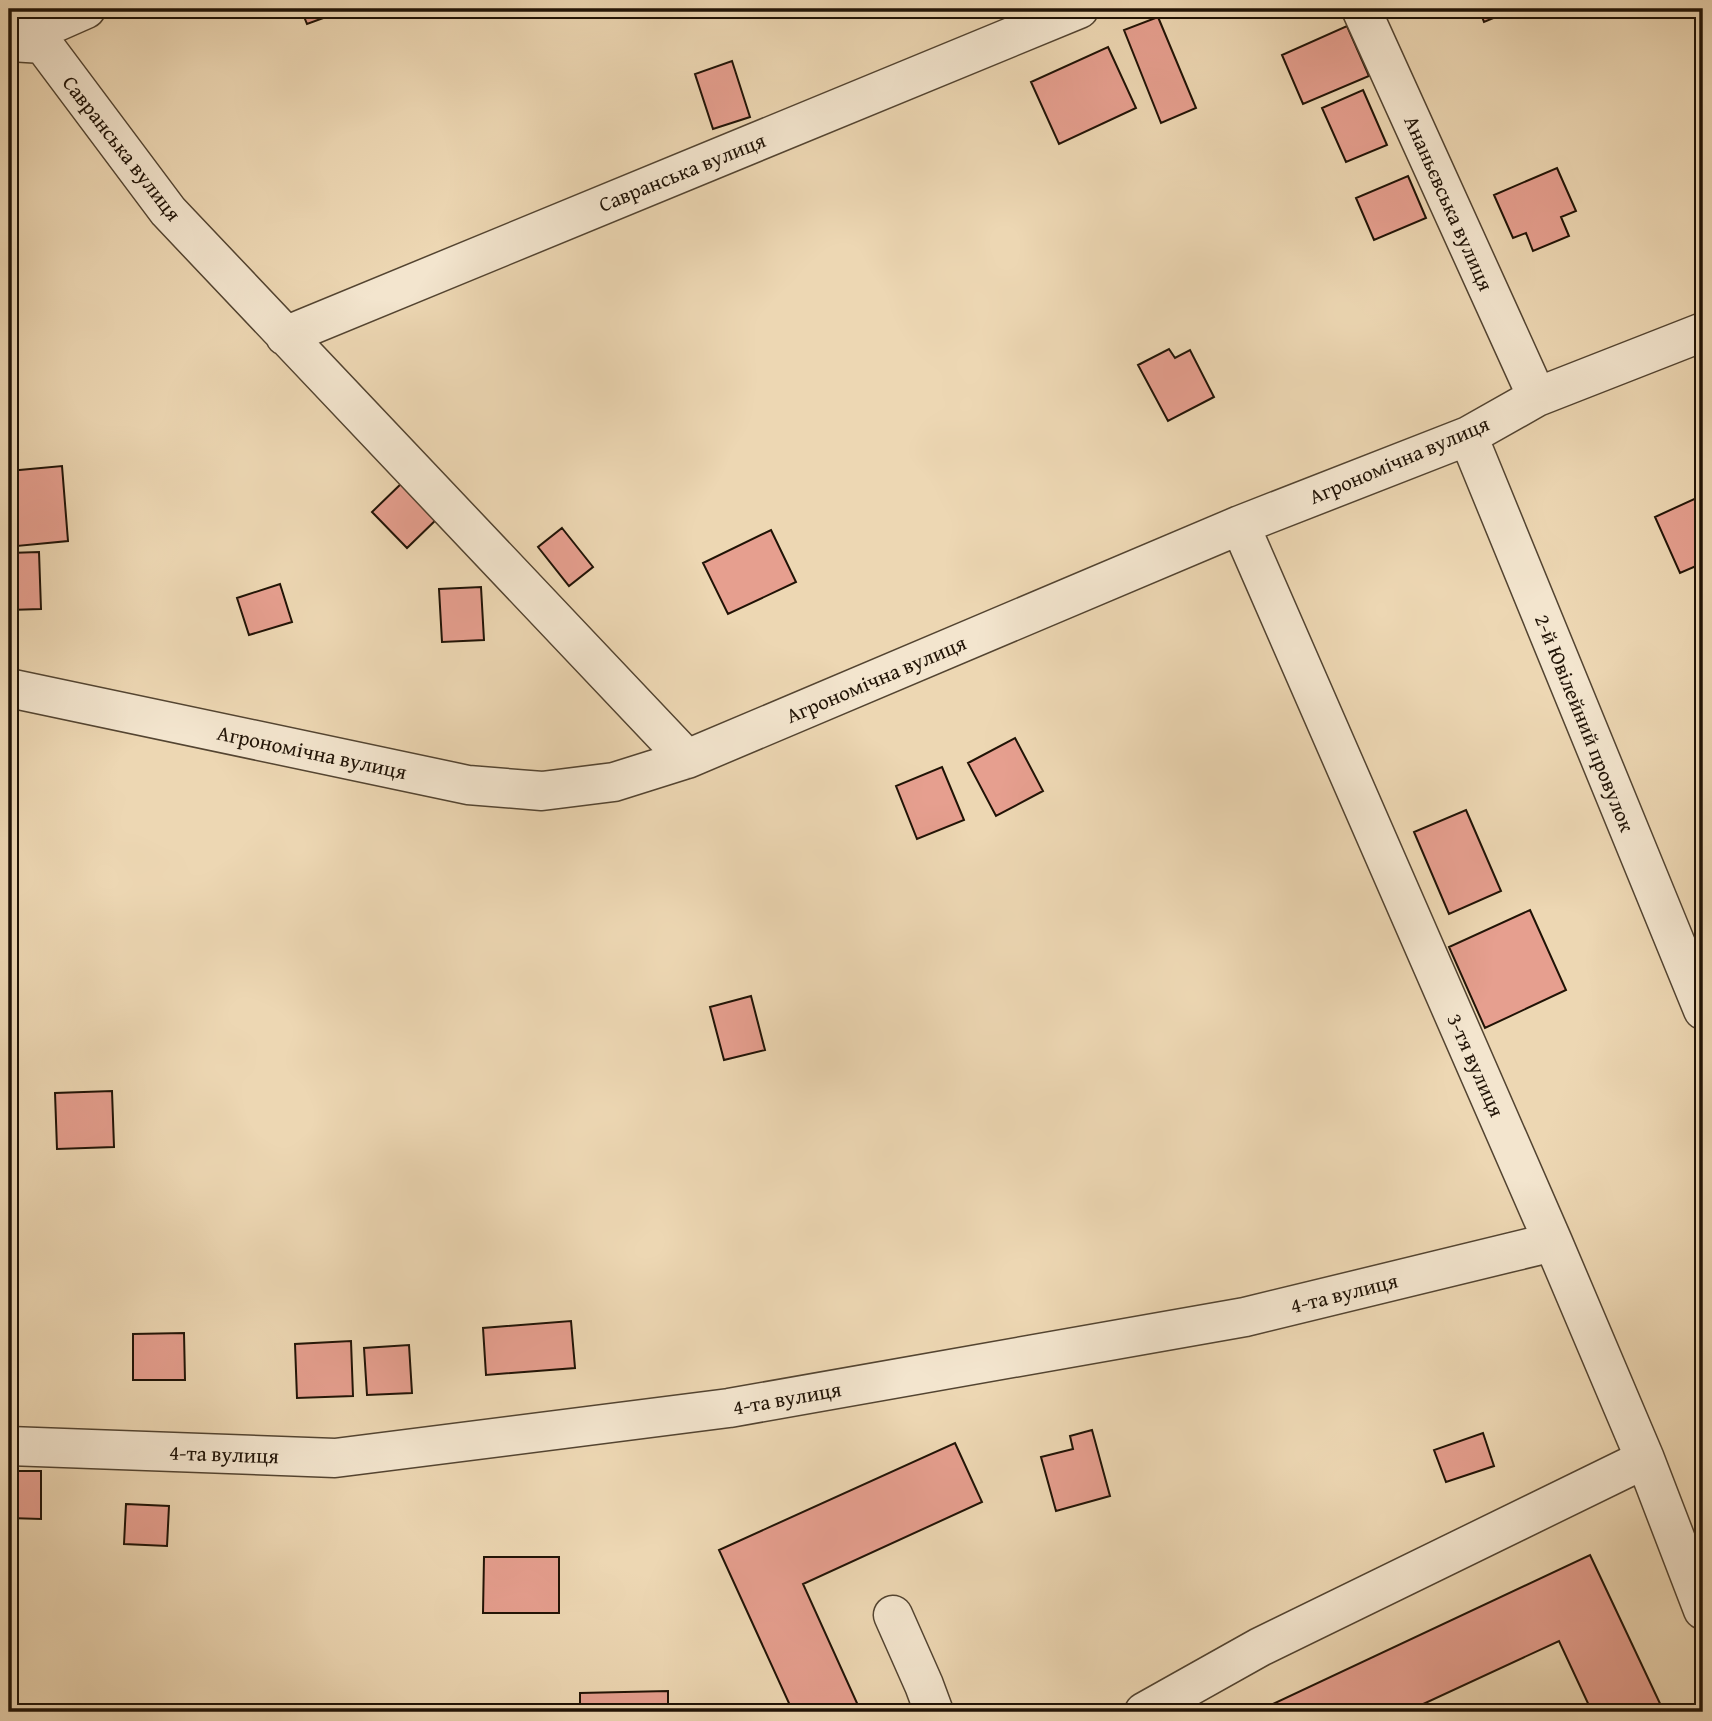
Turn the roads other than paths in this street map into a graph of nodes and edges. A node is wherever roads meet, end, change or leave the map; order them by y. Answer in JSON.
{"nodes":[{"id":1,"x":86,"y":9,"type":"edge"},
{"id":2,"x":1079,"y":9,"type":"edge"},
{"id":3,"x":1362,"y":9,"type":"edge"},
{"id":4,"x":10,"y":41,"type":"edge"},
{"id":5,"x":285,"y":336,"type":"junction"},
{"id":6,"x":1702,"y":338,"type":"edge"},
{"id":7,"x":1537,"y":397,"type":"junction"},
{"id":8,"x":1468,"y":436,"type":"junction"},
{"id":9,"x":1240,"y":525,"type":"junction"},
{"id":10,"x":9,"y":688,"type":"edge"},
{"id":11,"x":687,"y":759,"type":"junction"},
{"id":12,"x":1703,"y":1010,"type":"edge"},
{"id":13,"x":1553,"y":1242,"type":"junction"},
{"id":14,"x":9,"y":1446,"type":"edge"},
{"id":15,"x":1645,"y":1459,"type":"junction"},
{"id":16,"x":1703,"y":1610,"type":"edge"},
{"id":17,"x":893,"y":1615,"type":"dead end"},
{"id":18,"x":934,"y":1712,"type":"edge"},
{"id":19,"x":1144,"y":1712,"type":"edge"}],
"edges":[{"from":1,"to":4,"type":"street"},
{"from":2,"to":5,"type":"street","name":"Савранська вулиця"},
{"from":3,"to":7,"type":"street","name":"Ананьєвська вулиця"},
{"from":4,"to":5,"type":"street","name":"Савранська вулиця"},
{"from":5,"to":11,"type":"street","name":"Савранська вулиця"},
{"from":6,"to":7,"type":"street","name":"Агрономічна вулиця"},
{"from":7,"to":8,"type":"street","name":"Агрономічна вулиця"},
{"from":8,"to":9,"type":"street","name":"Агрономічна вулиця"},
{"from":8,"to":12,"type":"street","name":"2-й Ювілейний провулок"},
{"from":9,"to":11,"type":"street","name":"Агрономічна вулиця"},
{"from":9,"to":13,"type":"street","name":"3-тя вулиця"},
{"from":10,"to":11,"type":"street","name":"Агрономічна вулиця"},
{"from":13,"to":14,"type":"street","name":"4-та вулиця"},
{"from":13,"to":15,"type":"street","name":"3-тя вулиця"},
{"from":15,"to":16,"type":"street","name":"3-тя вулиця"},
{"from":15,"to":19,"type":"street"},
{"from":17,"to":18,"type":"street"}]}
